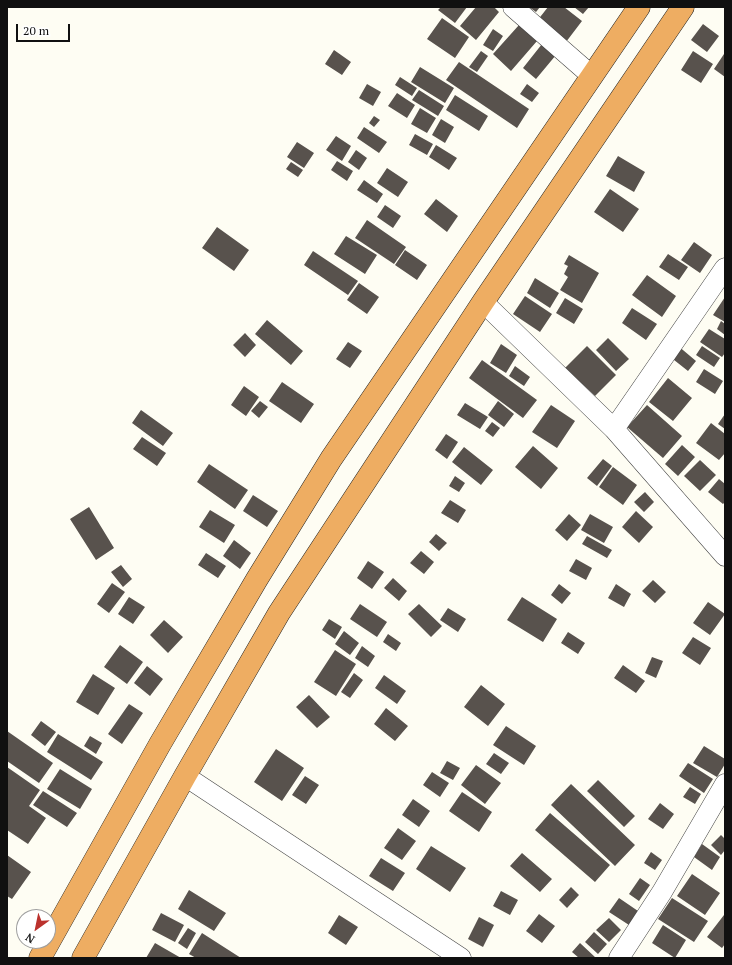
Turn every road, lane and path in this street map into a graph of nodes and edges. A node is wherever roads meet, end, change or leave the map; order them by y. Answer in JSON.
{"nodes":[{"id":1,"x":514,"y":7,"type":"edge"},
{"id":2,"x":639,"y":7,"type":"edge"},
{"id":3,"x":683,"y":7,"type":"edge"},
{"id":4,"x":592,"y":76,"type":"junction"},
{"id":5,"x":725,"y":268,"type":"edge"},
{"id":6,"x":483,"y":302,"type":"junction"},
{"id":7,"x":614,"y":429,"type":"junction"},
{"id":8,"x":725,"y":556,"type":"edge"},
{"id":9,"x":185,"y":776,"type":"junction"},
{"id":10,"x":725,"y":784,"type":"edge"},
{"id":11,"x":40,"y":958,"type":"edge"},
{"id":12,"x":83,"y":958,"type":"edge"},
{"id":13,"x":461,"y":958,"type":"edge"},
{"id":14,"x":619,"y":958,"type":"edge"}],
"edges":[{"from":1,"to":4,"type":"street"},
{"from":2,"to":4,"type":"highway"},
{"from":3,"to":6,"type":"highway"},
{"from":4,"to":11,"type":"highway"},
{"from":5,"to":7,"type":"street"},
{"from":6,"to":7,"type":"street"},
{"from":6,"to":9,"type":"highway"},
{"from":7,"to":8,"type":"street"},
{"from":9,"to":12,"type":"highway"},
{"from":9,"to":13,"type":"street"},
{"from":10,"to":14,"type":"street"}]}
